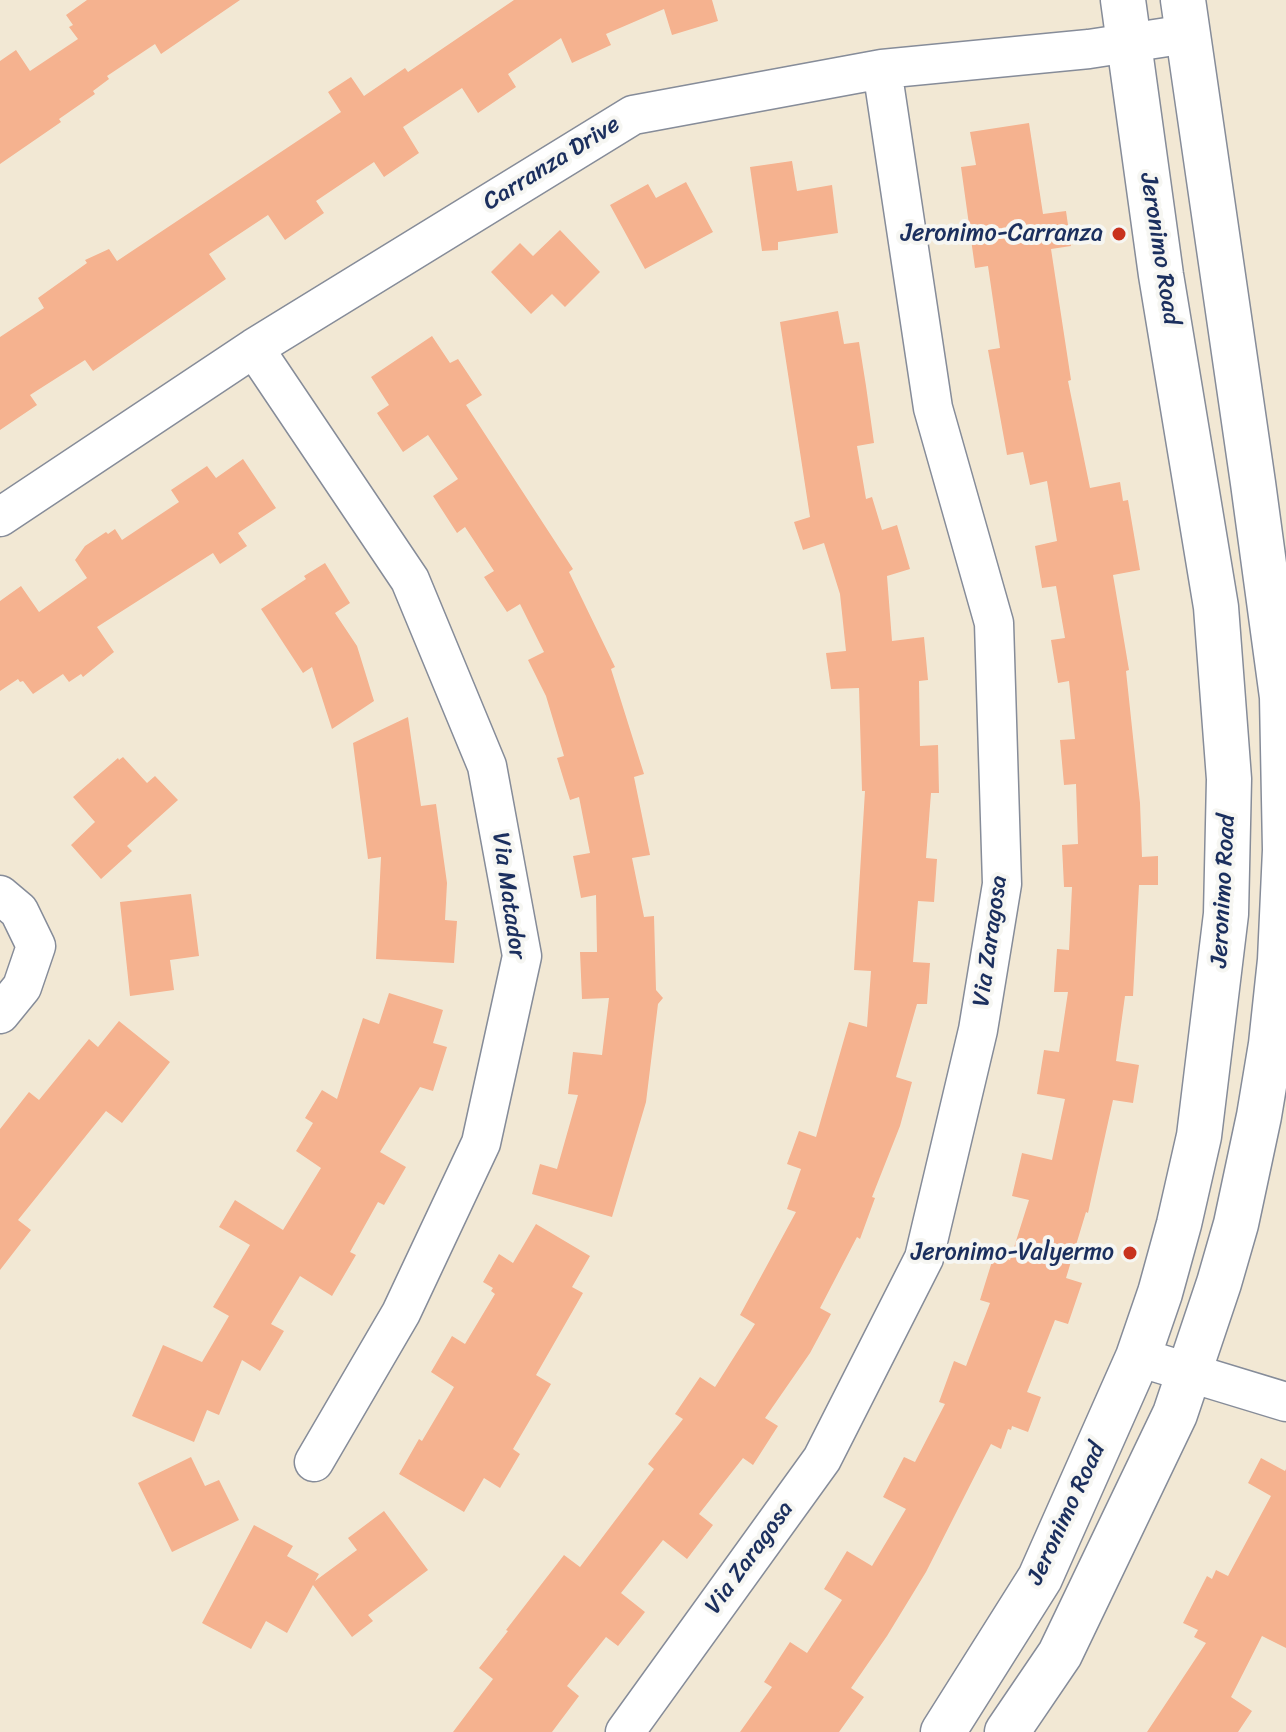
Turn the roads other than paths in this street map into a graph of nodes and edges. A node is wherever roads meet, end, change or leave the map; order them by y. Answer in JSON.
{"nodes":[{"id":1,"x":1185,"y":17,"type":"edge"},
{"id":2,"x":1127,"y":21,"type":"edge"},
{"id":3,"x":882,"y":69,"type":"junction"},
{"id":4,"x":254,"y":348,"type":"junction"},
{"id":5,"x":0,"y":517,"type":"edge"},
{"id":6,"x":0,"y":895,"type":"edge"},
{"id":7,"x":0,"y":1014,"type":"edge"},
{"id":8,"x":1138,"y":1357,"type":"junction"},
{"id":9,"x":1189,"y":1372,"type":"junction"},
{"id":10,"x":1286,"y":1402,"type":"edge"},
{"id":11,"x":314,"y":1462,"type":"dead end"},
{"id":12,"x":625,"y":1732,"type":"edge"},
{"id":13,"x":943,"y":1732,"type":"edge"},
{"id":14,"x":1007,"y":1732,"type":"edge"}],
"edges":[{"from":1,"to":2,"type":"street","name":"Carranza Drive"},
{"from":1,"to":9,"type":"main road"},
{"from":2,"to":3,"type":"street","name":"Carranza Drive"},
{"from":2,"to":8,"type":"main road","name":"Jeronimo Road"},
{"from":3,"to":4,"type":"street","name":"Carranza Drive"},
{"from":3,"to":12,"type":"street","name":"Via Zaragosa"},
{"from":4,"to":5,"type":"street","name":"Carranza Drive"},
{"from":4,"to":11,"type":"street","name":"Via Matador"},
{"from":6,"to":7,"type":"street"},
{"from":8,"to":9,"type":"street"},
{"from":8,"to":13,"type":"main road","name":"Jeronimo Road"},
{"from":9,"to":10,"type":"street"},
{"from":9,"to":14,"type":"main road"}]}
